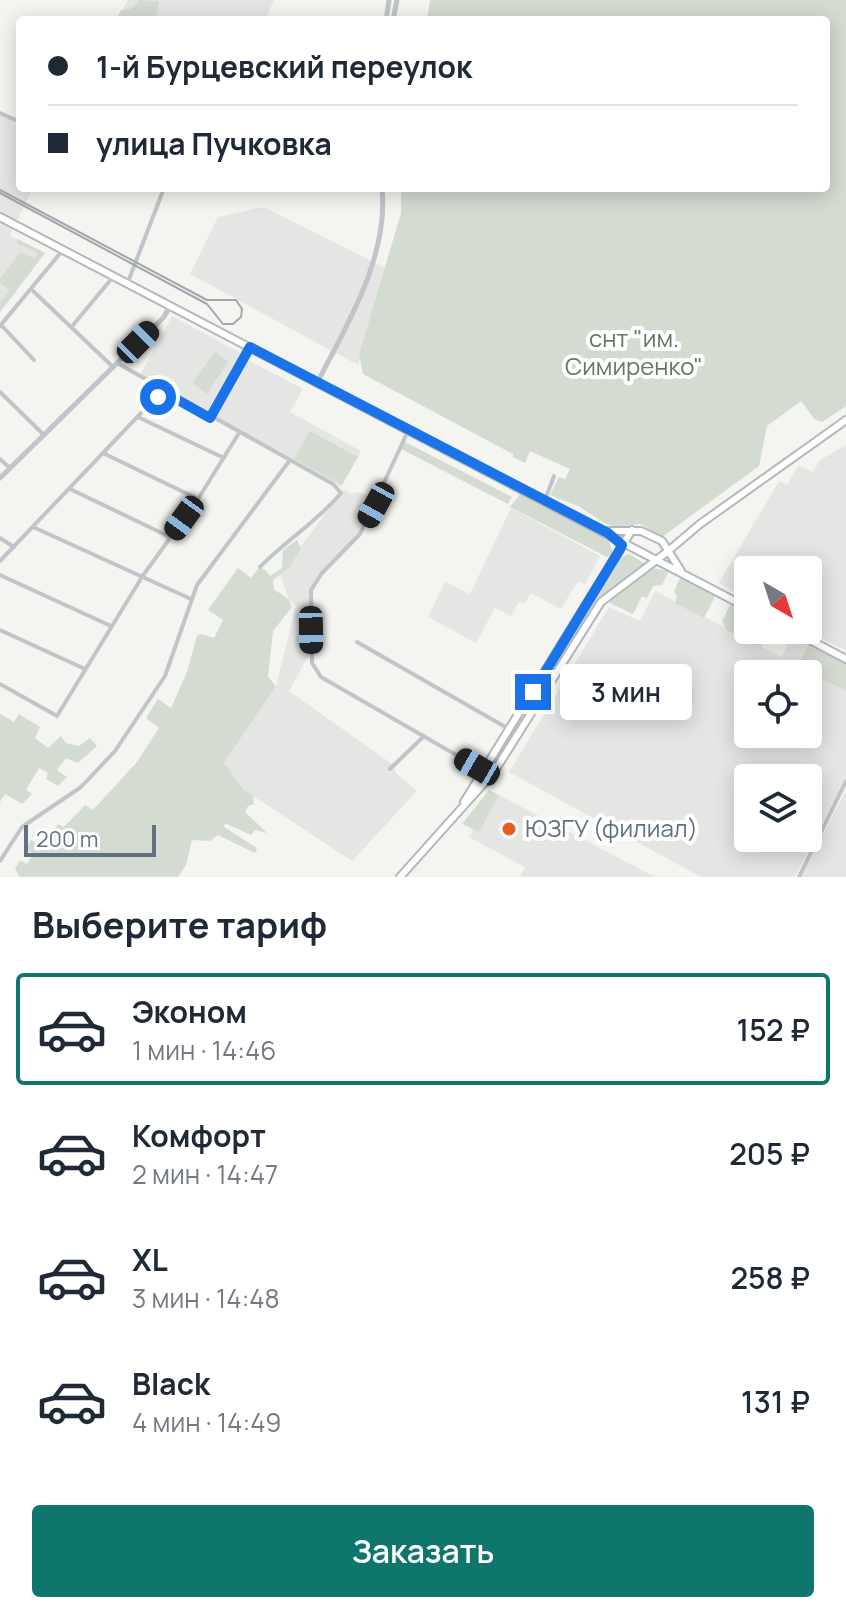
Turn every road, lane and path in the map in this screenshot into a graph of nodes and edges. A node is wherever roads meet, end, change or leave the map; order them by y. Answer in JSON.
{"nodes":[{"id":1,"x":162,"y":192,"type":"edge"},
{"id":2,"x":382,"y":192,"type":"edge"},
{"id":3,"x":0,"y":217,"type":"edge"},
{"id":4,"x":63,"y":248,"type":"junction"},
{"id":5,"x":114,"y":275,"type":"junction"},
{"id":6,"x":128,"y":282,"type":"junction"},
{"id":7,"x":31,"y":289,"type":"junction"},
{"id":8,"x":171,"y":305,"type":"junction"},
{"id":9,"x":0,"y":325,"type":"edge"},
{"id":10,"x":72,"y":326,"type":"junction"},
{"id":11,"x":250,"y":347,"type":"junction"},
{"id":12,"x":34,"y":360,"type":"dead end"},
{"id":13,"x":115,"y":365,"type":"junction"},
{"id":14,"x":317,"y":383,"type":"junction"},
{"id":15,"x":162,"y":391,"type":"junction"},
{"id":16,"x":0,"y":392,"type":"edge"},
{"id":17,"x":140,"y":418,"type":"junction"},
{"id":18,"x":210,"y":418,"type":"junction"},
{"id":19,"x":846,"y":420,"type":"edge"},
{"id":20,"x":409,"y":429,"type":"junction"},
{"id":21,"x":239,"y":433,"type":"junction"},
{"id":22,"x":44,"y":435,"type":"junction"},
{"id":23,"x":105,"y":454,"type":"junction"},
{"id":24,"x":225,"y":458,"type":"junction"},
{"id":25,"x":0,"y":459,"type":"edge"},
{"id":26,"x":290,"y":460,"type":"junction"},
{"id":27,"x":10,"y":468,"type":"junction"},
{"id":28,"x":554,"y":476,"type":"dead end"},
{"id":29,"x":0,"y":478,"type":"edge"},
{"id":30,"x":70,"y":489,"type":"junction"},
{"id":31,"x":198,"y":499,"type":"junction"},
{"id":32,"x":545,"y":500,"type":"junction"},
{"id":33,"x":33,"y":527,"type":"junction"},
{"id":34,"x":604,"y":530,"type":"junction"},
{"id":35,"x":632,"y":530,"type":"junction"},
{"id":36,"x":170,"y":537,"type":"junction"},
{"id":37,"x":0,"y":538,"type":"edge"},
{"id":38,"x":679,"y":539,"type":"junction"},
{"id":39,"x":624,"y":541,"type":"junction"},
{"id":40,"x":662,"y":541,"type":"junction"},
{"id":41,"x":14,"y":547,"type":"junction"},
{"id":42,"x":667,"y":552,"type":"junction"},
{"id":43,"x":0,"y":561,"type":"edge"},
{"id":44,"x":655,"y":562,"type":"junction"},
{"id":45,"x":260,"y":567,"type":"dead end"},
{"id":46,"x":0,"y":575,"type":"edge"},
{"id":47,"x":142,"y":577,"type":"junction"},
{"id":48,"x":688,"y":577,"type":"junction"},
{"id":49,"x":191,"y":599,"type":"junction"},
{"id":50,"x":734,"y":601,"type":"edge"},
{"id":51,"x":111,"y":626,"type":"junction"},
{"id":52,"x":0,"y":630,"type":"edge"},
{"id":53,"x":357,"y":642,"type":"dead end"},
{"id":54,"x":818,"y":644,"type":"edge"},
{"id":55,"x":846,"y":659,"type":"edge"},
{"id":56,"x":86,"y":670,"type":"junction"},
{"id":57,"x":0,"y":684,"type":"edge"},
{"id":58,"x":524,"y":706,"type":"junction"},
{"id":59,"x":532,"y":711,"type":"junction"},
{"id":60,"x":509,"y":729,"type":"junction"},
{"id":61,"x":424,"y":736,"type":"junction"},
{"id":62,"x":390,"y":769,"type":"dead end"},
{"id":63,"x":484,"y":775,"type":"junction"},
{"id":64,"x":846,"y":781,"type":"edge"},
{"id":65,"x":0,"y":861,"type":"edge"},
{"id":66,"x":400,"y":877,"type":"edge"},
{"id":67,"x":799,"y":877,"type":"edge"}],
"edges":[{"from":1,"to":6,"type":"street"},
{"from":2,"to":14,"type":"street"},
{"from":3,"to":4,"type":"main road"},
{"from":4,"to":5,"type":"main road"},
{"from":4,"to":7,"type":"street"},
{"from":5,"to":6,"type":"main road"},
{"from":5,"to":10,"type":"street"},
{"from":6,"to":8,"type":"main road"},
{"from":7,"to":9,"type":"street"},
{"from":7,"to":10,"type":"street"},
{"from":8,"to":11,"type":"main road"},
{"from":8,"to":13,"type":"street"},
{"from":9,"to":12,"type":"street"},
{"from":10,"to":13,"type":"street"},
{"from":11,"to":14,"type":"main road"},
{"from":11,"to":18,"type":"street"},
{"from":13,"to":15,"type":"street"},
{"from":13,"to":22,"type":"street"},
{"from":14,"to":20,"type":"main road"},
{"from":15,"to":17,"type":"street"},
{"from":15,"to":18,"type":"street"},
{"from":16,"to":22,"type":"street"},
{"from":17,"to":23,"type":"street"},
{"from":17,"to":24,"type":"street"},
{"from":18,"to":21,"type":"street"},
{"from":19,"to":38,"type":"main road"},
{"from":20,"to":32,"type":"main road"},
{"from":20,"to":61,"type":"street"},
{"from":21,"to":24,"type":"street"},
{"from":21,"to":26,"type":"street"},
{"from":22,"to":27,"type":"street"},
{"from":23,"to":30,"type":"street"},
{"from":23,"to":31,"type":"street"},
{"from":24,"to":31,"type":"street"},
{"from":25,"to":27,"type":"street"},
{"from":26,"to":45,"type":"street"},
{"from":26,"to":49,"type":"street"},
{"from":27,"to":29,"type":"street"},
{"from":28,"to":32,"type":"street"},
{"from":30,"to":33,"type":"street"},
{"from":30,"to":36,"type":"street"},
{"from":31,"to":36,"type":"street"},
{"from":32,"to":34,"type":"main road"},
{"from":33,"to":41,"type":"street"},
{"from":33,"to":47,"type":"street"},
{"from":34,"to":35,"type":"main road"},
{"from":34,"to":39,"type":"main road"},
{"from":35,"to":39,"type":"main road"},
{"from":35,"to":40,"type":"main road"},
{"from":36,"to":47,"type":"street"},
{"from":37,"to":41,"type":"street"},
{"from":38,"to":40,"type":"main road"},
{"from":38,"to":42,"type":"main road"},
{"from":39,"to":44,"type":"main road"},
{"from":39,"to":58,"type":"main road"},
{"from":40,"to":42,"type":"main road"},
{"from":41,"to":43,"type":"street"},
{"from":42,"to":44,"type":"main road"},
{"from":42,"to":48,"type":"main road"},
{"from":44,"to":48,"type":"main road"},
{"from":44,"to":59,"type":"main road"},
{"from":46,"to":51,"type":"street"},
{"from":47,"to":49,"type":"street"},
{"from":47,"to":51,"type":"street"},
{"from":48,"to":50,"type":"main road"},
{"from":49,"to":65,"type":"street"},
{"from":51,"to":56,"type":"street"},
{"from":52,"to":56,"type":"street"},
{"from":53,"to":60,"type":"street"},
{"from":54,"to":55,"type":"main road"},
{"from":56,"to":57,"type":"street"},
{"from":58,"to":59,"type":"main road"},
{"from":58,"to":60,"type":"main road"},
{"from":59,"to":63,"type":"main road"},
{"from":60,"to":63,"type":"main road"},
{"from":61,"to":62,"type":"street"},
{"from":61,"to":63,"type":"street"},
{"from":63,"to":66,"type":"main road"},
{"from":64,"to":67,"type":"street"}]}
